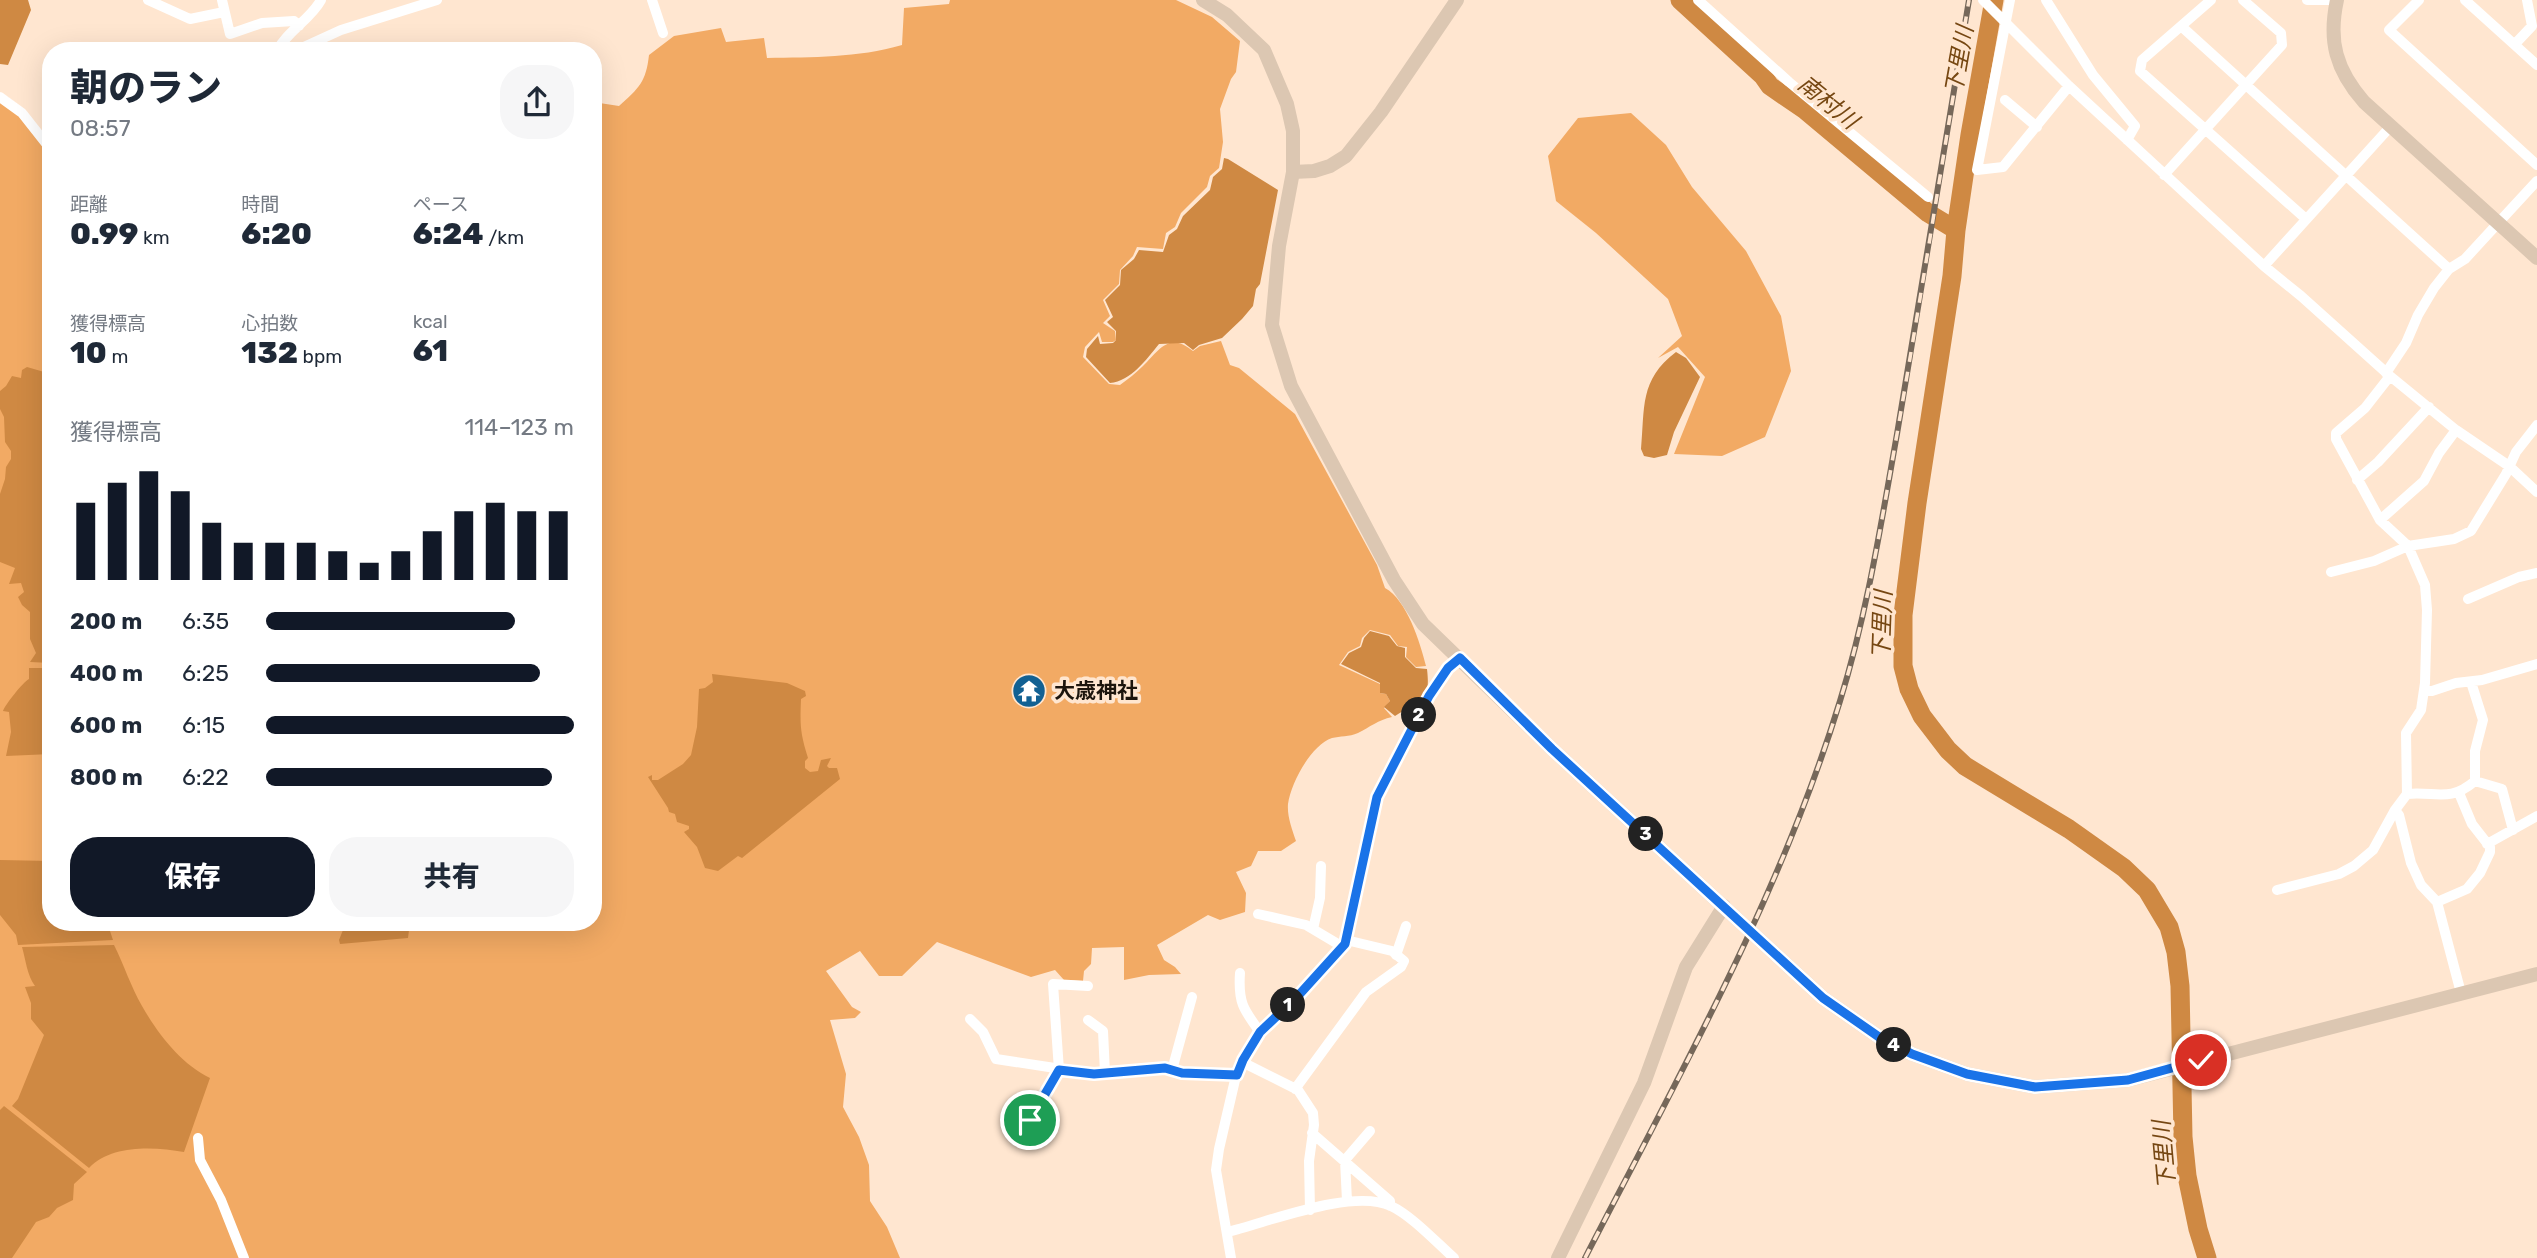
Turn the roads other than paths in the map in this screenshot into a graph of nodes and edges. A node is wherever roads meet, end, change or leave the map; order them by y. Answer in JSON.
{"nodes":[{"id":1,"x":148,"y":0,"type":"edge"},
{"id":2,"x":222,"y":0,"type":"edge"},
{"id":3,"x":321,"y":0,"type":"edge"},
{"id":4,"x":437,"y":0,"type":"edge"},
{"id":5,"x":652,"y":0,"type":"edge"},
{"id":6,"x":1203,"y":0,"type":"edge"},
{"id":7,"x":1457,"y":0,"type":"edge"},
{"id":8,"x":1698,"y":0,"type":"edge"},
{"id":9,"x":1983,"y":0,"type":"edge"},
{"id":10,"x":2010,"y":0,"type":"edge"},
{"id":11,"x":2046,"y":0,"type":"edge"},
{"id":12,"x":2211,"y":0,"type":"edge"},
{"id":13,"x":2243,"y":0,"type":"edge"},
{"id":14,"x":2307,"y":0,"type":"edge"},
{"id":15,"x":2330,"y":0,"type":"edge"},
{"id":16,"x":2337,"y":0,"type":"edge"},
{"id":17,"x":2419,"y":0,"type":"edge"},
{"id":18,"x":2465,"y":0,"type":"edge"},
{"id":19,"x":2527,"y":0,"type":"edge"},
{"id":20,"x":224,"y":12,"type":"junction"},
{"id":21,"x":2005,"y":20,"type":"junction"},
{"id":22,"x":299,"y":26,"type":"junction"},
{"id":23,"x":2181,"y":26,"type":"junction"},
{"id":24,"x":663,"y":33,"type":"dead end"},
{"id":25,"x":281,"y":42,"type":"edge"},
{"id":26,"x":315,"y":42,"type":"edge"},
{"id":27,"x":2515,"y":44,"type":"junction"},
{"id":28,"x":2537,"y":65,"type":"edge"},
{"id":29,"x":2246,"y":85,"type":"junction"},
{"id":30,"x":2069,"y":86,"type":"junction"},
{"id":31,"x":0,"y":97,"type":"edge"},
{"id":32,"x":2005,"y":100,"type":"dead end"},
{"id":33,"x":2391,"y":126,"type":"junction"},
{"id":34,"x":2037,"y":127,"type":"junction"},
{"id":35,"x":2205,"y":129,"type":"junction"},
{"id":36,"x":42,"y":138,"type":"edge"},
{"id":37,"x":2127,"y":140,"type":"junction"},
{"id":38,"x":2537,"y":165,"type":"edge"},
{"id":39,"x":1293,"y":172,"type":"junction"},
{"id":40,"x":2164,"y":175,"type":"junction"},
{"id":41,"x":2346,"y":175,"type":"junction"},
{"id":42,"x":2537,"y":181,"type":"edge"},
{"id":43,"x":1928,"y":197,"type":"dead end"},
{"id":44,"x":2306,"y":219,"type":"junction"},
{"id":45,"x":2498,"y":224,"type":"junction"},
{"id":46,"x":2537,"y":258,"type":"edge"},
{"id":47,"x":2264,"y":266,"type":"junction"},
{"id":48,"x":2449,"y":269,"type":"junction"},
{"id":49,"x":2388,"y":374,"type":"junction"},
{"id":50,"x":2429,"y":407,"type":"junction"},
{"id":51,"x":2537,"y":425,"type":"edge"},
{"id":52,"x":2456,"y":430,"type":"junction"},
{"id":53,"x":2509,"y":466,"type":"junction"},
{"id":54,"x":2357,"y":480,"type":"junction"},
{"id":55,"x":2537,"y":492,"type":"edge"},
{"id":56,"x":2380,"y":520,"type":"junction"},
{"id":57,"x":2408,"y":546,"type":"junction"},
{"id":58,"x":2332,"y":572,"type":"dead end"},
{"id":59,"x":2537,"y":573,"type":"edge"},
{"id":60,"x":2468,"y":599,"type":"dead end"},
{"id":61,"x":1460,"y":658,"type":"junction"},
{"id":62,"x":2537,"y":664,"type":"edge"},
{"id":63,"x":2471,"y":682,"type":"junction"},
{"id":64,"x":2424,"y":691,"type":"junction"},
{"id":65,"x":2475,"y":781,"type":"junction"},
{"id":66,"x":2459,"y":793,"type":"junction"},
{"id":67,"x":2407,"y":794,"type":"junction"},
{"id":68,"x":2395,"y":810,"type":"junction"},
{"id":69,"x":2537,"y":816,"type":"edge"},
{"id":70,"x":2514,"y":831,"type":"junction"},
{"id":71,"x":2487,"y":844,"type":"junction"},
{"id":72,"x":1321,"y":866,"type":"dead end"},
{"id":73,"x":2277,"y":890,"type":"dead end"},
{"id":74,"x":2437,"y":902,"type":"junction"},
{"id":75,"x":1724,"y":906,"type":"junction"},
{"id":76,"x":1258,"y":914,"type":"dead end"},
{"id":77,"x":1406,"y":926,"type":"dead end"},
{"id":78,"x":1313,"y":929,"type":"junction"},
{"id":79,"x":1344,"y":943,"type":"junction"},
{"id":80,"x":1396,"y":954,"type":"junction"},
{"id":81,"x":1240,"y":973,"type":"dead end"},
{"id":82,"x":2537,"y":974,"type":"edge"},
{"id":83,"x":1088,"y":986,"type":"dead end"},
{"id":84,"x":2461,"y":993,"type":"junction"},
{"id":85,"x":1192,"y":998,"type":"dead end"},
{"id":86,"x":970,"y":1019,"type":"dead end"},
{"id":87,"x":1088,"y":1020,"type":"dead end"},
{"id":88,"x":1260,"y":1032,"type":"junction"},
{"id":89,"x":1242,"y":1062,"type":"junction"},
{"id":90,"x":1059,"y":1070,"type":"junction"},
{"id":91,"x":1172,"y":1070,"type":"junction"},
{"id":92,"x":1105,"y":1073,"type":"junction"},
{"id":93,"x":1237,"y":1075,"type":"junction"},
{"id":94,"x":1295,"y":1089,"type":"junction"},
{"id":95,"x":1022,"y":1131,"type":"dead end"},
{"id":96,"x":1370,"y":1131,"type":"dead end"},
{"id":97,"x":1312,"y":1133,"type":"junction"},
{"id":98,"x":198,"y":1138,"type":"dead end"},
{"id":99,"x":1345,"y":1160,"type":"junction"},
{"id":100,"x":1347,"y":1201,"type":"junction"},
{"id":101,"x":1390,"y":1206,"type":"junction"},
{"id":102,"x":1310,"y":1210,"type":"junction"},
{"id":103,"x":1227,"y":1233,"type":"junction"},
{"id":104,"x":244,"y":1258,"type":"edge"},
{"id":105,"x":1231,"y":1258,"type":"edge"},
{"id":106,"x":1454,"y":1258,"type":"edge"},
{"id":107,"x":1559,"y":1258,"type":"edge"}],
"edges":[{"from":1,"to":20,"type":"street"},
{"from":2,"to":20,"type":"street"},
{"from":3,"to":22,"type":"street"},
{"from":4,"to":26,"type":"street"},
{"from":5,"to":24,"type":"street"},
{"from":6,"to":39,"type":"street"},
{"from":7,"to":39,"type":"street"},
{"from":8,"to":43,"type":"street"},
{"from":9,"to":21,"type":"street"},
{"from":10,"to":21,"type":"street"},
{"from":11,"to":37,"type":"street"},
{"from":12,"to":23,"type":"street"},
{"from":13,"to":29,"type":"street"},
{"from":14,"to":15,"type":"street"},
{"from":16,"to":33,"type":"street"},
{"from":17,"to":38,"type":"street"},
{"from":18,"to":27,"type":"street"},
{"from":19,"to":27,"type":"street"},
{"from":20,"to":22,"type":"street"},
{"from":21,"to":30,"type":"street"},
{"from":21,"to":34,"type":"street"},
{"from":22,"to":25,"type":"street"},
{"from":23,"to":29,"type":"street"},
{"from":23,"to":35,"type":"street"},
{"from":27,"to":28,"type":"street"},
{"from":29,"to":35,"type":"street"},
{"from":29,"to":41,"type":"street"},
{"from":30,"to":34,"type":"street"},
{"from":30,"to":37,"type":"street"},
{"from":31,"to":36,"type":"street"},
{"from":32,"to":34,"type":"street"},
{"from":33,"to":41,"type":"street"},
{"from":33,"to":45,"type":"street"},
{"from":35,"to":40,"type":"street"},
{"from":35,"to":44,"type":"street"},
{"from":37,"to":40,"type":"street"},
{"from":39,"to":61,"type":"street"},
{"from":40,"to":47,"type":"street"},
{"from":41,"to":44,"type":"street"},
{"from":41,"to":48,"type":"street"},
{"from":42,"to":45,"type":"street"},
{"from":44,"to":47,"type":"street"},
{"from":45,"to":46,"type":"street"},
{"from":45,"to":48,"type":"street"},
{"from":47,"to":49,"type":"street"},
{"from":48,"to":49,"type":"street"},
{"from":49,"to":50,"type":"street"},
{"from":49,"to":54,"type":"street"},
{"from":50,"to":52,"type":"street"},
{"from":50,"to":54,"type":"street"},
{"from":51,"to":53,"type":"street"},
{"from":52,"to":53,"type":"street"},
{"from":52,"to":56,"type":"street"},
{"from":53,"to":55,"type":"street"},
{"from":53,"to":57,"type":"street"},
{"from":54,"to":56,"type":"street"},
{"from":56,"to":57,"type":"street"},
{"from":57,"to":58,"type":"street"},
{"from":57,"to":64,"type":"street"},
{"from":59,"to":60,"type":"street"},
{"from":61,"to":75,"type":"street"},
{"from":61,"to":79,"type":"street"},
{"from":62,"to":63,"type":"street"},
{"from":63,"to":64,"type":"street"},
{"from":63,"to":65,"type":"street"},
{"from":64,"to":67,"type":"street"},
{"from":65,"to":66,"type":"street"},
{"from":65,"to":70,"type":"street"},
{"from":66,"to":67,"type":"street"},
{"from":66,"to":71,"type":"street"},
{"from":67,"to":68,"type":"street"},
{"from":68,"to":73,"type":"street"},
{"from":68,"to":74,"type":"street"},
{"from":69,"to":70,"type":"street"},
{"from":70,"to":71,"type":"street"},
{"from":71,"to":74,"type":"street"},
{"from":72,"to":78,"type":"street"},
{"from":74,"to":84,"type":"street"},
{"from":75,"to":84,"type":"street"},
{"from":75,"to":107,"type":"street"},
{"from":76,"to":78,"type":"street"},
{"from":77,"to":80,"type":"street"},
{"from":78,"to":79,"type":"street"},
{"from":79,"to":80,"type":"street"},
{"from":79,"to":88,"type":"street"},
{"from":80,"to":94,"type":"street"},
{"from":81,"to":88,"type":"street"},
{"from":82,"to":84,"type":"street"},
{"from":83,"to":90,"type":"street"},
{"from":85,"to":91,"type":"street"},
{"from":86,"to":90,"type":"street"},
{"from":87,"to":92,"type":"street"},
{"from":88,"to":89,"type":"street"},
{"from":89,"to":93,"type":"street"},
{"from":89,"to":94,"type":"street"},
{"from":90,"to":92,"type":"street"},
{"from":90,"to":95,"type":"street"},
{"from":91,"to":92,"type":"street"},
{"from":91,"to":93,"type":"street"},
{"from":93,"to":103,"type":"street"},
{"from":94,"to":97,"type":"street"},
{"from":96,"to":99,"type":"street"},
{"from":97,"to":99,"type":"street"},
{"from":97,"to":102,"type":"street"},
{"from":98,"to":104,"type":"street"},
{"from":99,"to":100,"type":"street"},
{"from":99,"to":101,"type":"street"},
{"from":100,"to":101,"type":"street"},
{"from":100,"to":102,"type":"street"},
{"from":101,"to":106,"type":"street"},
{"from":102,"to":103,"type":"street"},
{"from":103,"to":105,"type":"street"}]}
